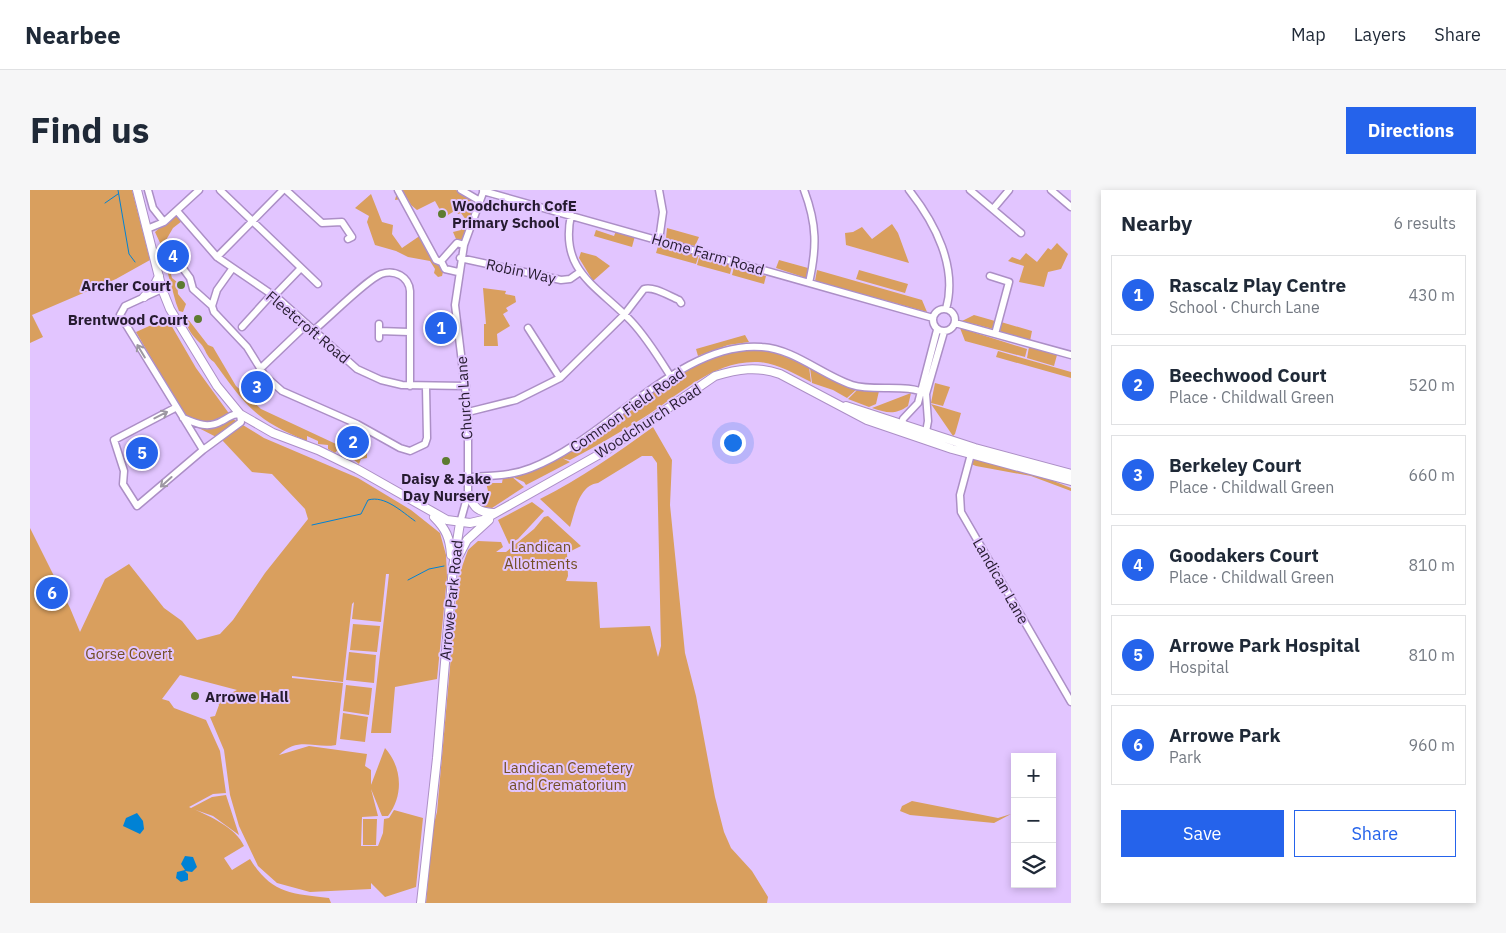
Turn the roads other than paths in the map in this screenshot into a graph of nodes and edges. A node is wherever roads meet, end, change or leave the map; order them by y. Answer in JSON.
{"nodes":[{"id":1,"x":137,"y":190,"type":"edge"},
{"id":2,"x":148,"y":190,"type":"edge"},
{"id":3,"x":199,"y":190,"type":"edge"},
{"id":4,"x":220,"y":190,"type":"edge"},
{"id":5,"x":284,"y":190,"type":"edge"},
{"id":6,"x":398,"y":190,"type":"edge"},
{"id":7,"x":461,"y":190,"type":"edge"},
{"id":8,"x":484,"y":190,"type":"edge"},
{"id":9,"x":659,"y":190,"type":"edge"},
{"id":10,"x":804,"y":190,"type":"edge"},
{"id":11,"x":909,"y":190,"type":"edge"},
{"id":12,"x":970,"y":190,"type":"edge"},
{"id":13,"x":1009,"y":190,"type":"edge"},
{"id":14,"x":1051,"y":190,"type":"edge"},
{"id":15,"x":480,"y":201,"type":"junction"},
{"id":16,"x":1071,"y":207,"type":"edge"},
{"id":17,"x":993,"y":209,"type":"junction"},
{"id":18,"x":177,"y":211,"type":"junction"},
{"id":19,"x":571,"y":215,"type":"junction"},
{"id":20,"x":164,"y":222,"type":"junction"},
{"id":21,"x":252,"y":222,"type":"junction"},
{"id":22,"x":146,"y":228,"type":"junction"},
{"id":23,"x":1021,"y":233,"type":"dead end"},
{"id":24,"x":351,"y":239,"type":"dead end"},
{"id":25,"x":659,"y":240,"type":"junction"},
{"id":26,"x":464,"y":244,"type":"junction"},
{"id":27,"x":217,"y":257,"type":"junction"},
{"id":28,"x":460,"y":258,"type":"junction"},
{"id":29,"x":442,"y":262,"type":"junction"},
{"id":30,"x":179,"y":263,"type":"dead end"},
{"id":31,"x":301,"y":268,"type":"junction"},
{"id":32,"x":232,"y":270,"type":"junction"},
{"id":33,"x":458,"y":272,"type":"junction"},
{"id":34,"x":580,"y":272,"type":"junction"},
{"id":35,"x":159,"y":276,"type":"junction"},
{"id":36,"x":990,"y":276,"type":"dead end"},
{"id":37,"x":809,"y":283,"type":"junction"},
{"id":38,"x":318,"y":284,"type":"dead end"},
{"id":39,"x":162,"y":289,"type":"junction"},
{"id":40,"x":273,"y":295,"type":"junction"},
{"id":41,"x":144,"y":297,"type":"junction"},
{"id":42,"x":681,"y":303,"type":"dead end"},
{"id":43,"x":212,"y":306,"type":"junction"},
{"id":44,"x":946,"y":309,"type":"junction"},
{"id":45,"x":624,"y":315,"type":"junction"},
{"id":46,"x":933,"y":318,"type":"junction"},
{"id":47,"x":955,"y":323,"type":"junction"},
{"id":48,"x":308,"y":324,"type":"junction"},
{"id":49,"x":242,"y":327,"type":"dead end"},
{"id":50,"x":528,"y":328,"type":"dead end"},
{"id":51,"x":314,"y":330,"type":"junction"},
{"id":52,"x":379,"y":331,"type":"dead end"},
{"id":53,"x":941,"y":331,"type":"junction"},
{"id":54,"x":409,"y":332,"type":"junction"},
{"id":55,"x":995,"y":334,"type":"junction"},
{"id":56,"x":1071,"y":355,"type":"edge"},
{"id":57,"x":260,"y":369,"type":"junction"},
{"id":58,"x":671,"y":377,"type":"junction"},
{"id":59,"x":560,"y":378,"type":"junction"},
{"id":60,"x":410,"y":386,"type":"junction"},
{"id":61,"x":466,"y":386,"type":"junction"},
{"id":62,"x":426,"y":387,"type":"junction"},
{"id":63,"x":924,"y":392,"type":"junction"},
{"id":64,"x":840,"y":404,"type":"junction"},
{"id":65,"x":917,"y":407,"type":"junction"},
{"id":66,"x":175,"y":408,"type":"junction"},
{"id":67,"x":927,"y":408,"type":"junction"},
{"id":68,"x":468,"y":412,"type":"junction"},
{"id":69,"x":240,"y":414,"type":"junction"},
{"id":70,"x":183,"y":418,"type":"junction"},
{"id":71,"x":214,"y":424,"type":"junction"},
{"id":72,"x":901,"y":424,"type":"junction"},
{"id":73,"x":926,"y":432,"type":"junction"},
{"id":74,"x":225,"y":433,"type":"junction"},
{"id":75,"x":934,"y":442,"type":"junction"},
{"id":76,"x":962,"y":444,"type":"junction"},
{"id":77,"x":203,"y":450,"type":"junction"},
{"id":78,"x":971,"y":454,"type":"junction"},
{"id":79,"x":1014,"y":465,"type":"junction"},
{"id":80,"x":1049,"y":468,"type":"junction"},
{"id":81,"x":1071,"y":470,"type":"edge"},
{"id":82,"x":1041,"y":473,"type":"junction"},
{"id":83,"x":1071,"y":474,"type":"edge"},
{"id":84,"x":468,"y":476,"type":"junction"},
{"id":85,"x":1071,"y":481,"type":"edge"},
{"id":86,"x":1071,"y":485,"type":"edge"},
{"id":87,"x":468,"y":494,"type":"junction"},
{"id":88,"x":516,"y":500,"type":"junction"},
{"id":89,"x":429,"y":512,"type":"junction"},
{"id":90,"x":495,"y":513,"type":"junction"},
{"id":91,"x":460,"y":523,"type":"junction"},
{"id":92,"x":453,"y":567,"type":"junction"},
{"id":93,"x":1071,"y":702,"type":"edge"},
{"id":94,"x":421,"y":903,"type":"edge"}],
"edges":[{"from":1,"to":22,"type":"main road","name":"Arrowe Park Road"},
{"from":2,"to":20,"type":"street"},
{"from":3,"to":18,"type":"street"},
{"from":4,"to":21,"type":"street"},
{"from":5,"to":21,"type":"street"},
{"from":5,"to":24,"type":"street"},
{"from":6,"to":29,"type":"street"},
{"from":7,"to":15,"type":"street"},
{"from":8,"to":15,"type":"street","name":"Church Lane"},
{"from":8,"to":19,"type":"street","name":"Home Farm Road"},
{"from":9,"to":25,"type":"street"},
{"from":10,"to":37,"type":"street"},
{"from":11,"to":44,"type":"street"},
{"from":12,"to":17,"type":"street"},
{"from":13,"to":17,"type":"street"},
{"from":14,"to":16,"type":"street"},
{"from":15,"to":26,"type":"street","name":"Church Lane"},
{"from":17,"to":23,"type":"street"},
{"from":18,"to":20,"type":"street"},
{"from":18,"to":27,"type":"street","name":"Fleetcroft Road"},
{"from":19,"to":25,"type":"street","name":"Home Farm Road"},
{"from":19,"to":34,"type":"street"},
{"from":20,"to":22,"type":"street"},
{"from":21,"to":27,"type":"street"},
{"from":21,"to":31,"type":"street"},
{"from":22,"to":35,"type":"main road","name":"Arrowe Park Road"},
{"from":25,"to":37,"type":"street","name":"Home Farm Road"},
{"from":26,"to":28,"type":"street","name":"Church Lane"},
{"from":26,"to":29,"type":"street"},
{"from":27,"to":32,"type":"street","name":"Fleetcroft Road"},
{"from":28,"to":33,"type":"street","name":"Church Lane"},
{"from":28,"to":34,"type":"street","name":"Robin Way"},
{"from":29,"to":33,"type":"street"},
{"from":30,"to":43,"type":"street"},
{"from":31,"to":38,"type":"street"},
{"from":31,"to":40,"type":"street"},
{"from":32,"to":40,"type":"street","name":"Fleetcroft Road"},
{"from":32,"to":43,"type":"street"},
{"from":33,"to":61,"type":"street","name":"Church Lane"},
{"from":34,"to":45,"type":"street"},
{"from":35,"to":39,"type":"main road","name":"Arrowe Park Road"},
{"from":35,"to":41,"type":"main road"},
{"from":36,"to":55,"type":"street"},
{"from":37,"to":46,"type":"street","name":"Home Farm Road"},
{"from":39,"to":41,"type":"street"},
{"from":39,"to":69,"type":"main road","name":"Arrowe Park Road"},
{"from":40,"to":48,"type":"street","name":"Fleetcroft Road"},
{"from":40,"to":49,"type":"street"},
{"from":66,"to":41,"type":"street","one_way":true},
{"from":42,"to":45,"type":"street"},
{"from":43,"to":57,"type":"street"},
{"from":44,"to":46,"type":"street"},
{"from":44,"to":47,"type":"street"},
{"from":45,"to":58,"type":"street"},
{"from":45,"to":59,"type":"street"},
{"from":46,"to":53,"type":"street"},
{"from":47,"to":53,"type":"street"},
{"from":47,"to":55,"type":"street"},
{"from":48,"to":51,"type":"street","name":"Fleetcroft Road"},
{"from":48,"to":57,"type":"street"},
{"from":50,"to":59,"type":"street"},
{"from":51,"to":54,"type":"street"},
{"from":51,"to":60,"type":"street","name":"Fleetcroft Road"},
{"from":52,"to":54,"type":"street"},
{"from":53,"to":63,"type":"street"},
{"from":54,"to":60,"type":"street"},
{"from":55,"to":56,"type":"street"},
{"from":57,"to":62,"type":"street"},
{"from":58,"to":63,"type":"street","name":"Common Field Road"},
{"from":58,"to":84,"type":"street","name":"Common Field Road"},
{"from":59,"to":68,"type":"street"},
{"from":60,"to":62,"type":"street","name":"Fleetcroft Road"},
{"from":61,"to":62,"type":"street","name":"Fleetcroft Road"},
{"from":61,"to":68,"type":"street","name":"Church Lane"},
{"from":63,"to":65,"type":"street"},
{"from":63,"to":67,"type":"street"},
{"from":64,"to":72,"type":"main road","name":"Woodchurch Road"},
{"from":64,"to":75,"type":"main road","name":"Woodchurch Road"},
{"from":64,"to":88,"type":"main road","name":"Woodchurch Road"},
{"from":65,"to":67,"type":"street"},
{"from":65,"to":72,"type":"street"},
{"from":66,"to":70,"type":"street"},
{"from":77,"to":66,"type":"street","one_way":true},
{"from":67,"to":73,"type":"street"},
{"from":68,"to":84,"type":"street","name":"Church Lane"},
{"from":69,"to":71,"type":"street"},
{"from":69,"to":74,"type":"street"},
{"from":69,"to":89,"type":"main road","name":"Arrowe Park Road"},
{"from":70,"to":71,"type":"street"},
{"from":70,"to":77,"type":"street"},
{"from":71,"to":74,"type":"street"},
{"from":72,"to":73,"type":"main road","name":"Woodchurch Road"},
{"from":72,"to":75,"type":"street"},
{"from":73,"to":76,"type":"main road","name":"Woodchurch Road"},
{"from":74,"to":77,"type":"street"},
{"from":75,"to":78,"type":"main road","name":"Woodchurch Road"},
{"from":76,"to":79,"type":"main road"},
{"from":76,"to":80,"type":"main road","name":"Woodchurch Road"},
{"from":78,"to":79,"type":"main road","name":"Woodchurch Road"},
{"from":78,"to":93,"type":"street","name":"Landican Lane"},
{"from":79,"to":82,"type":"main road","name":"Woodchurch Road"},
{"from":80,"to":81,"type":"main road"},
{"from":80,"to":83,"type":"main road","name":"Woodchurch Road"},
{"from":82,"to":85,"type":"main road","name":"Woodchurch Road"},
{"from":82,"to":86,"type":"main road"},
{"from":84,"to":87,"type":"street","name":"Church Lane"},
{"from":87,"to":90,"type":"main road"},
{"from":87,"to":91,"type":"street","name":"Church Lane"},
{"from":88,"to":90,"type":"main road","name":"Woodchurch Road"},
{"from":88,"to":92,"type":"main road"},
{"from":89,"to":91,"type":"main road","name":"Arrowe Park Road"},
{"from":89,"to":92,"type":"main road"},
{"from":90,"to":91,"type":"main road","name":"Woodchurch Road"},
{"from":91,"to":92,"type":"main road","name":"Arrowe Park Road"},
{"from":92,"to":94,"type":"main road","name":"Arrowe Park Road"}]}
